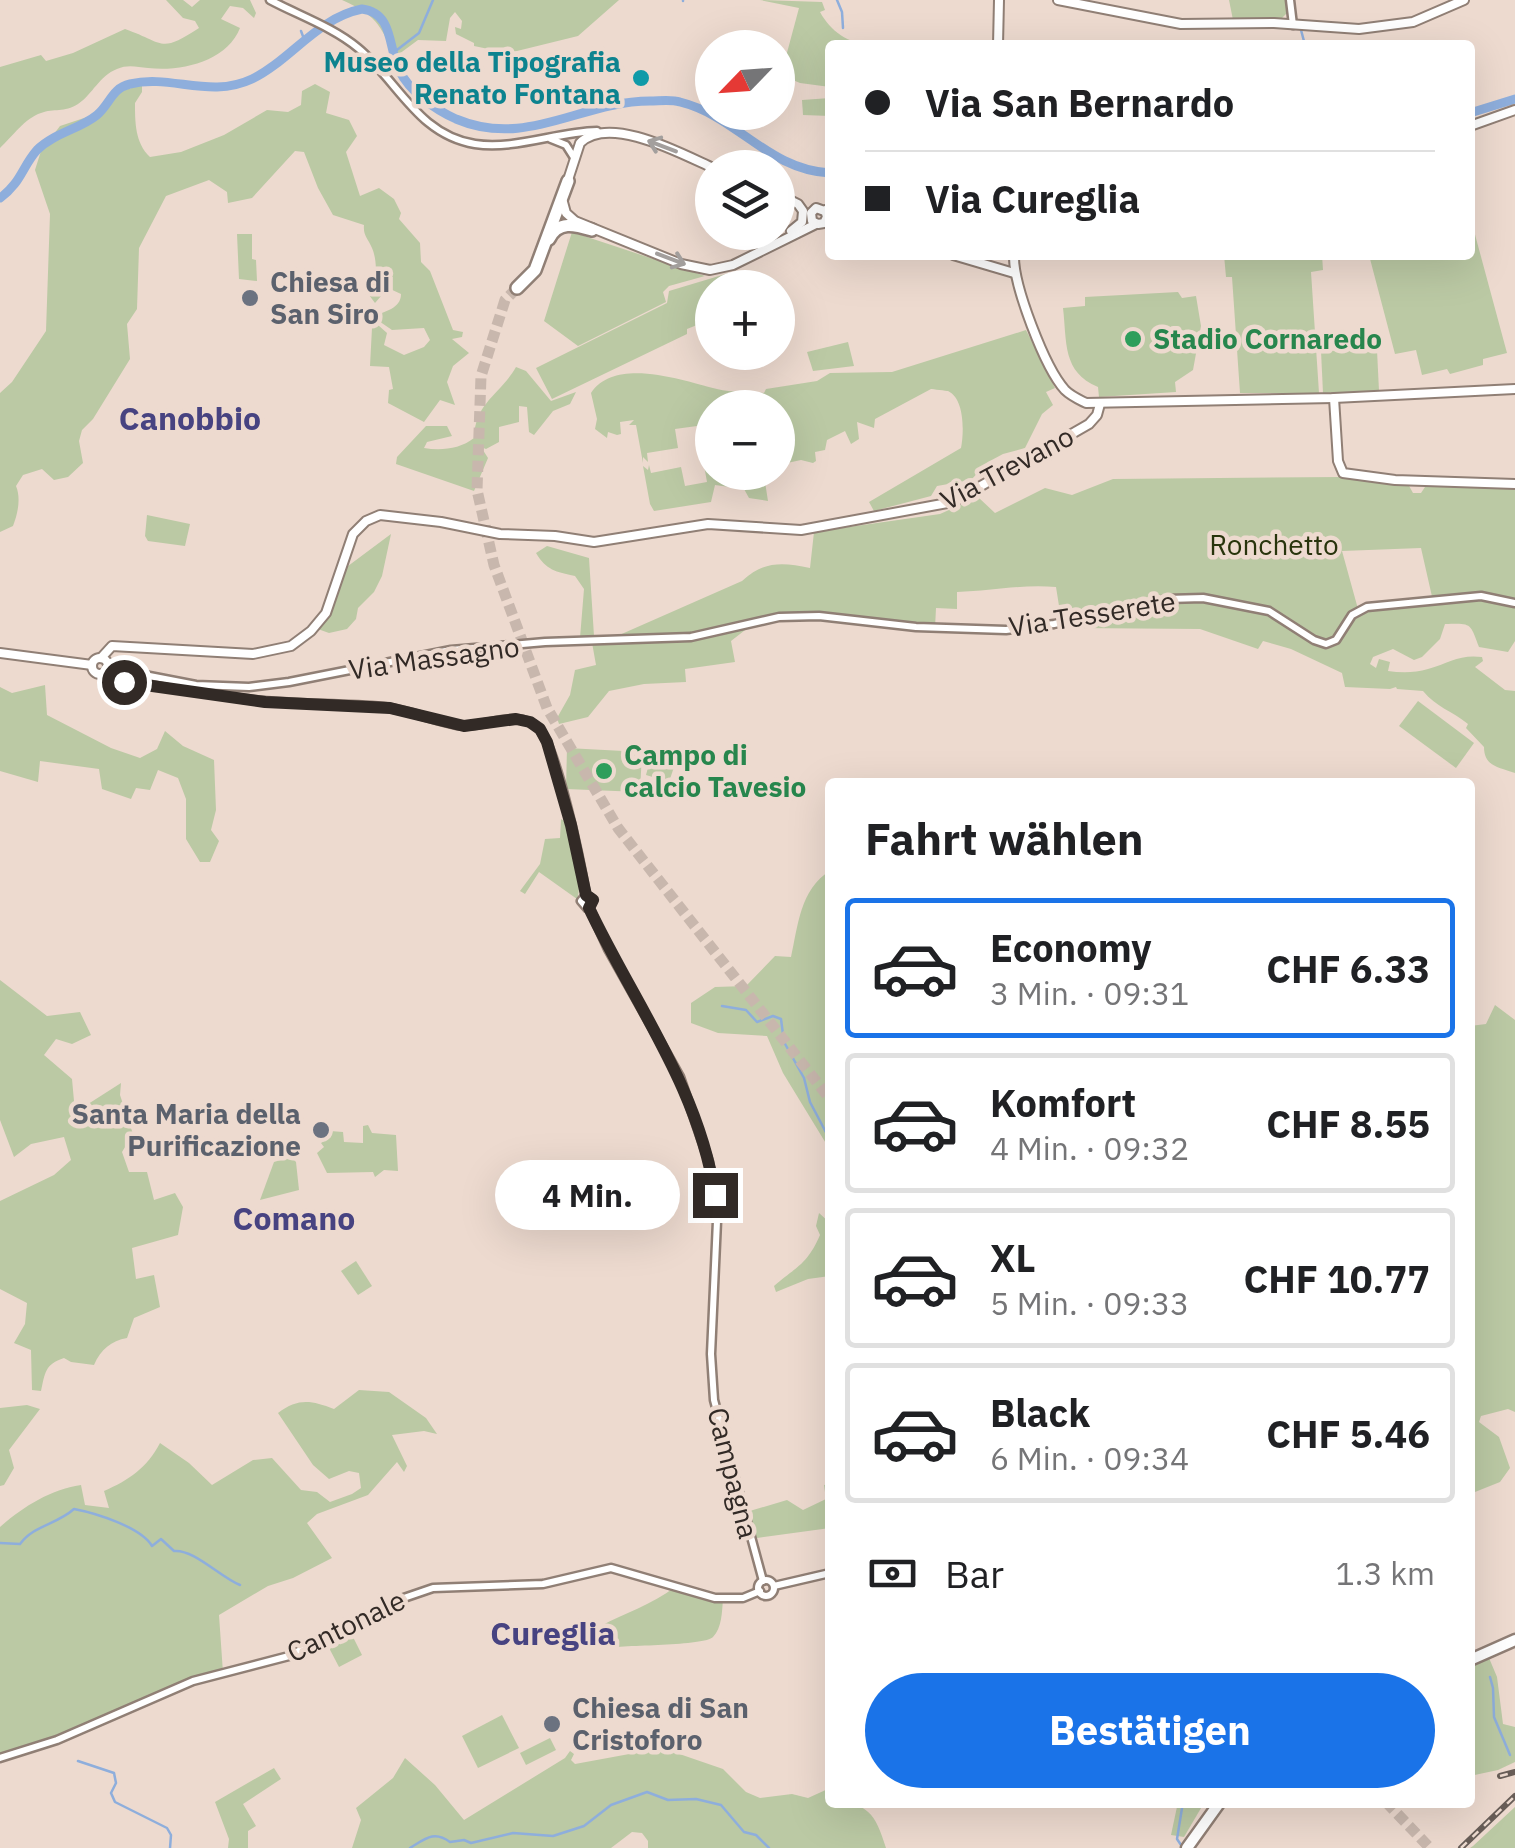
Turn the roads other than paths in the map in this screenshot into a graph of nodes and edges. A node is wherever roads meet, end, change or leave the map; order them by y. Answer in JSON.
{"nodes":[{"id":1,"x":270,"y":0,"type":"edge"},
{"id":2,"x":999,"y":0,"type":"edge"},
{"id":3,"x":1058,"y":0,"type":"edge"},
{"id":4,"x":1290,"y":0,"type":"edge"},
{"id":5,"x":1464,"y":0,"type":"edge"},
{"id":6,"x":1293,"y":25,"type":"junction"},
{"id":7,"x":998,"y":40,"type":"edge"},
{"id":8,"x":1515,"y":110,"type":"edge"},
{"id":9,"x":1475,"y":124,"type":"edge"},
{"id":10,"x":608,"y":132,"type":"junction"},
{"id":11,"x":540,"y":139,"type":"junction"},
{"id":12,"x":573,"y":156,"type":"junction"},
{"id":13,"x":695,"y":160,"type":"edge"},
{"id":14,"x":568,"y":181,"type":"junction"},
{"id":15,"x":795,"y":202,"type":"edge"},
{"id":16,"x":795,"y":202,"type":"edge"},
{"id":17,"x":824,"y":216,"type":"edge"},
{"id":18,"x":795,"y":228,"type":"edge"},
{"id":19,"x":592,"y":230,"type":"junction"},
{"id":20,"x":795,"y":231,"type":"edge"},
{"id":21,"x":759,"y":250,"type":"edge"},
{"id":22,"x":971,"y":260,"type":"edge"},
{"id":23,"x":1014,"y":260,"type":"edge"},
{"id":24,"x":1014,"y":272,"type":"junction"},
{"id":25,"x":1515,"y":389,"type":"edge"},
{"id":26,"x":1334,"y":398,"type":"junction"},
{"id":27,"x":1100,"y":404,"type":"junction"},
{"id":28,"x":1515,"y":484,"type":"edge"},
{"id":29,"x":1515,"y":602,"type":"edge"},
{"id":30,"x":583,"y":641,"type":"joint"},
{"id":31,"x":0,"y":653,"type":"edge"},
{"id":32,"x":101,"y":658,"type":"junction"},
{"id":33,"x":92,"y":665,"type":"junction"},
{"id":34,"x":104,"y":671,"type":"junction"},
{"id":35,"x":825,"y":1574,"type":"edge"},
{"id":36,"x":764,"y":1581,"type":"junction"},
{"id":37,"x":774,"y":1586,"type":"junction"},
{"id":38,"x":760,"y":1592,"type":"junction"},
{"id":39,"x":1515,"y":1640,"type":"edge"},
{"id":40,"x":1475,"y":1658,"type":"edge"},
{"id":41,"x":0,"y":1758,"type":"edge"},
{"id":42,"x":1216,"y":1808,"type":"edge"},
{"id":43,"x":1190,"y":1843,"type":"edge"}],
"edges":[{"from":1,"to":11,"type":"street"},
{"from":2,"to":7,"type":"main road"},
{"from":3,"to":6,"type":"main road"},
{"from":4,"to":6,"type":"street"},
{"from":5,"to":6,"type":"main road"},
{"from":8,"to":9,"type":"main road"},
{"from":10,"to":11,"type":"street"},
{"from":10,"to":12,"type":"main road"},
{"from":13,"to":10,"type":"main road","one_way":true},
{"from":11,"to":12,"type":"street"},
{"from":12,"to":14,"type":"main road"},
{"from":14,"to":19,"type":"main road"},
{"from":14,"to":19,"type":"highway"},
{"from":15,"to":17,"type":"main road"},
{"from":16,"to":18,"type":"main road"},
{"from":17,"to":20,"type":"main road"},
{"from":19,"to":21,"type":"main road","one_way":true},
{"from":22,"to":24,"type":"main road"},
{"from":23,"to":24,"type":"main road"},
{"from":24,"to":27,"type":"main road"},
{"from":25,"to":26,"type":"main road","name":"Via Trevano"},
{"from":26,"to":27,"type":"main road","name":"Via Trevano"},
{"from":26,"to":28,"type":"main road"},
{"from":27,"to":32,"type":"main road","name":"Via Trevano"},
{"from":29,"to":30,"type":"street","name":"Via Tesserete"},
{"from":30,"to":34,"type":"street","name":"Via Massagno"},
{"from":31,"to":33,"type":"main road"},
{"from":32,"to":33,"type":"main road"},
{"from":32,"to":34,"type":"main road"},
{"from":33,"to":34,"type":"main road"},
{"from":34,"to":36,"type":"street","name":"Campagna"},
{"from":35,"to":37,"type":"street"},
{"from":36,"to":37,"type":"street"},
{"from":36,"to":38,"type":"street"},
{"from":37,"to":38,"type":"street"},
{"from":38,"to":41,"type":"street","name":"Cantonale"},
{"from":39,"to":40,"type":"main road"},
{"from":42,"to":43,"type":"main road"}]}
